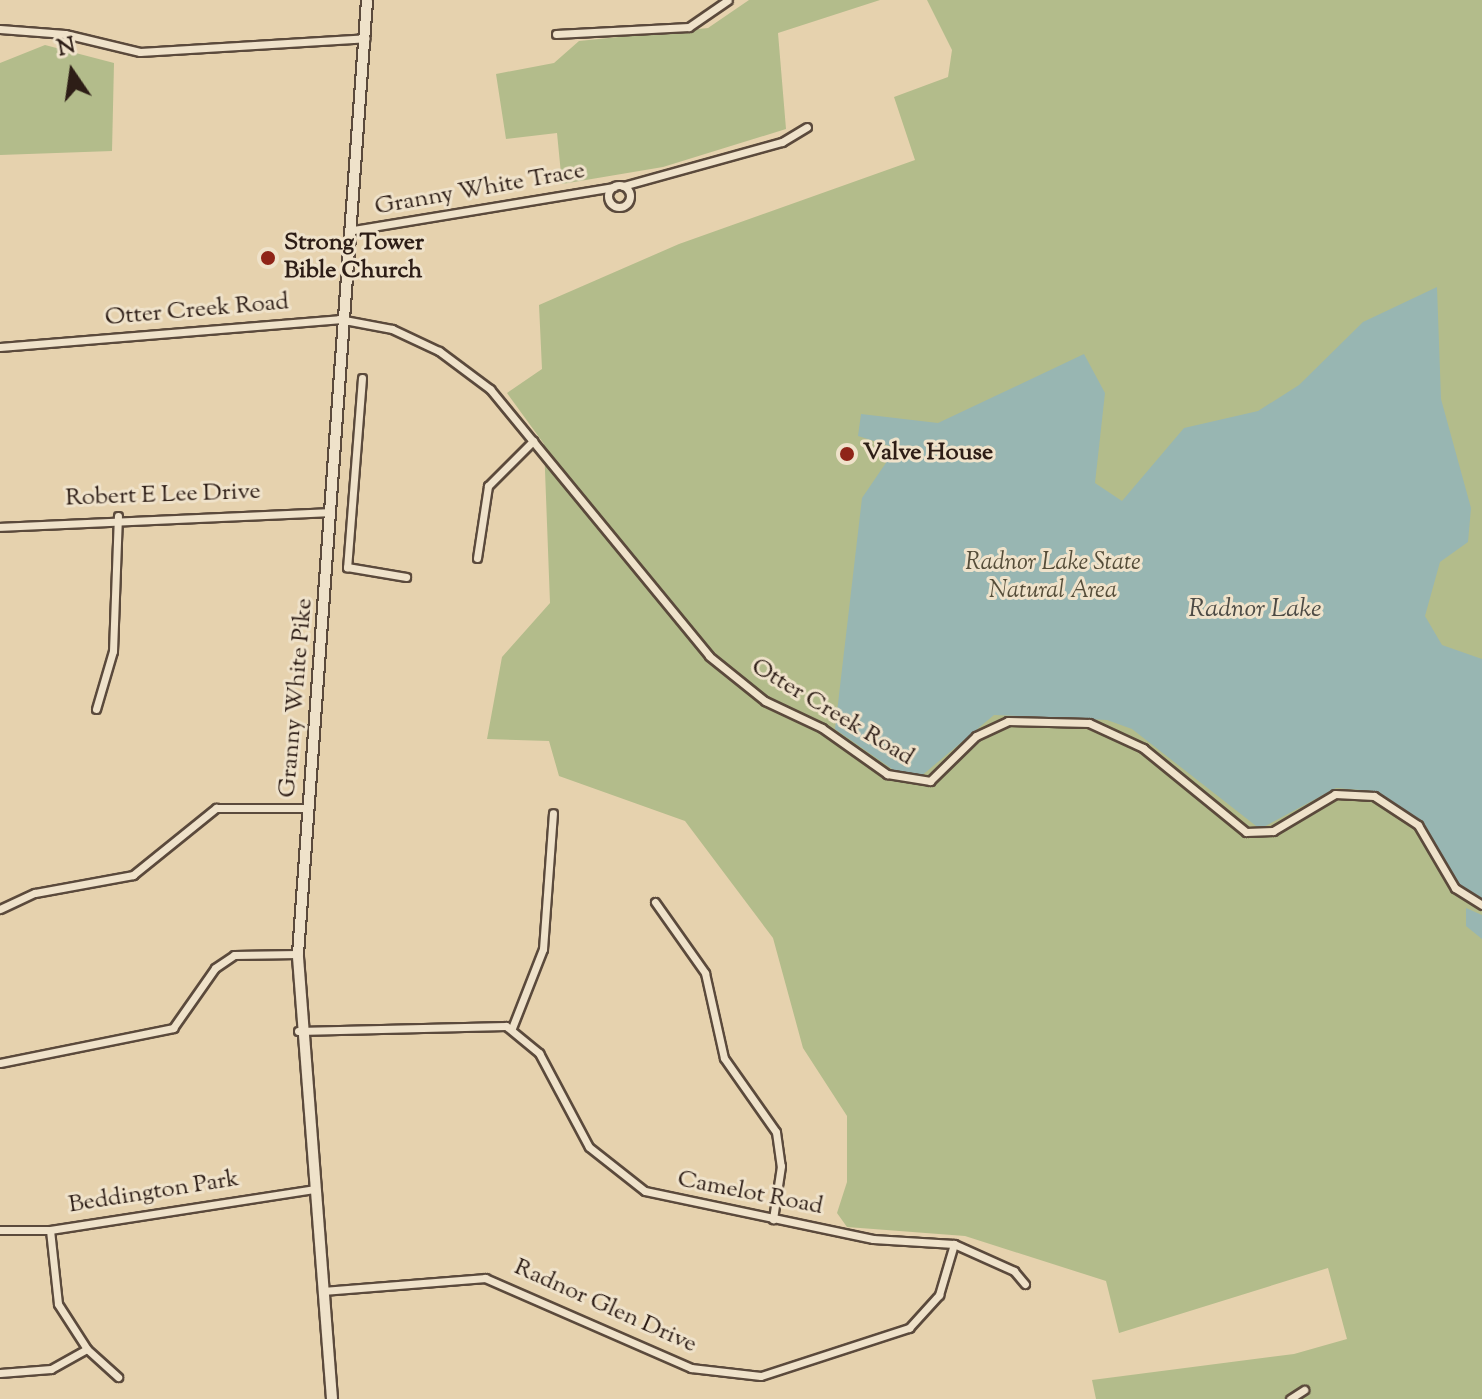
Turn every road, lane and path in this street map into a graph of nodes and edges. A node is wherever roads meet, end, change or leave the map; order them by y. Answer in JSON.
{"nodes":[{"id":1,"x":367,"y":0,"type":"edge"},
{"id":2,"x":728,"y":0,"type":"edge"},
{"id":3,"x":0,"y":29,"type":"edge"},
{"id":4,"x":556,"y":34,"type":"dead end"},
{"id":5,"x":366,"y":38,"type":"junction"},
{"id":6,"x":807,"y":127,"type":"dead end"},
{"id":7,"x":623,"y":186,"type":"junction"},
{"id":8,"x":613,"y":187,"type":"junction"},
{"id":9,"x":354,"y":230,"type":"junction"},
{"id":10,"x":346,"y":319,"type":"junction"},
{"id":11,"x":0,"y":347,"type":"edge"},
{"id":12,"x":362,"y":378,"type":"dead end"},
{"id":13,"x":533,"y":441,"type":"junction"},
{"id":14,"x":335,"y":454,"type":"junction"},
{"id":15,"x":356,"y":455,"type":"junction"},
{"id":16,"x":329,"y":512,"type":"junction"},
{"id":17,"x":118,"y":516,"type":"junction"},
{"id":18,"x":0,"y":527,"type":"edge"},
{"id":19,"x":477,"y":558,"type":"dead end"},
{"id":20,"x":406,"y":577,"type":"dead end"},
{"id":21,"x":96,"y":709,"type":"dead end"},
{"id":22,"x":308,"y":808,"type":"junction"},
{"id":23,"x":553,"y":813,"type":"dead end"},
{"id":24,"x":655,"y":902,"type":"dead end"},
{"id":25,"x":1482,"y":905,"type":"edge"},
{"id":26,"x":0,"y":909,"type":"edge"},
{"id":27,"x":298,"y":954,"type":"junction"},
{"id":28,"x":512,"y":1028,"type":"junction"},
{"id":29,"x":298,"y":1031,"type":"junction"},
{"id":30,"x":0,"y":1063,"type":"edge"},
{"id":31,"x":314,"y":1189,"type":"junction"},
{"id":32,"x":773,"y":1219,"type":"junction"},
{"id":33,"x":0,"y":1230,"type":"edge"},
{"id":34,"x":50,"y":1230,"type":"junction"},
{"id":35,"x":954,"y":1244,"type":"junction"},
{"id":36,"x":1025,"y":1284,"type":"dead end"},
{"id":37,"x":323,"y":1291,"type":"junction"},
{"id":38,"x":87,"y":1349,"type":"junction"},
{"id":39,"x":0,"y":1373,"type":"edge"},
{"id":40,"x":118,"y":1377,"type":"dead end"},
{"id":41,"x":1304,"y":1390,"type":"dead end"},
{"id":42,"x":332,"y":1399,"type":"edge"},
{"id":43,"x":1290,"y":1399,"type":"edge"}],
"edges":[{"from":1,"to":5,"type":"main road","name":"Granny White Pike"},
{"from":2,"to":4,"type":"street"},
{"from":3,"to":5,"type":"street"},
{"from":5,"to":9,"type":"main road","name":"Granny White Pike"},
{"from":6,"to":7,"type":"street"},
{"from":7,"to":8,"type":"street","name":"Granny White Trace"},
{"from":7,"to":8,"type":"street"},
{"from":8,"to":9,"type":"street","name":"Granny White Trace"},
{"from":9,"to":10,"type":"main road","name":"Granny White Pike"},
{"from":10,"to":11,"type":"street","name":"Otter Creek Road"},
{"from":10,"to":13,"type":"street","name":"Otter Creek Road"},
{"from":10,"to":14,"type":"main road","name":"Granny White Pike"},
{"from":12,"to":15,"type":"street"},
{"from":13,"to":19,"type":"street"},
{"from":13,"to":25,"type":"street","name":"Otter Creek Road"},
{"from":14,"to":15,"type":"street"},
{"from":14,"to":16,"type":"main road","name":"Granny White Pike"},
{"from":15,"to":20,"type":"street"},
{"from":16,"to":17,"type":"street","name":"Robert E Lee Drive"},
{"from":16,"to":22,"type":"main road","name":"Granny White Pike"},
{"from":17,"to":18,"type":"street","name":"Robert E Lee Drive"},
{"from":17,"to":21,"type":"street"},
{"from":22,"to":26,"type":"street"},
{"from":22,"to":27,"type":"main road","name":"Granny White Pike"},
{"from":23,"to":28,"type":"street"},
{"from":24,"to":32,"type":"street"},
{"from":27,"to":29,"type":"main road","name":"Granny White Pike"},
{"from":27,"to":30,"type":"street"},
{"from":28,"to":29,"type":"street"},
{"from":28,"to":32,"type":"street","name":"Camelot Road"},
{"from":29,"to":31,"type":"main road","name":"Granny White Pike"},
{"from":31,"to":34,"type":"street","name":"Beddington Park"},
{"from":31,"to":37,"type":"main road","name":"Granny White Pike"},
{"from":32,"to":35,"type":"street","name":"Camelot Road"},
{"from":33,"to":34,"type":"street","name":"Beddington Park"},
{"from":34,"to":38,"type":"street"},
{"from":35,"to":36,"type":"street","name":"Camelot Road"},
{"from":35,"to":37,"type":"street","name":"Radnor Glen Drive"},
{"from":37,"to":42,"type":"main road","name":"Granny White Pike"},
{"from":38,"to":39,"type":"street"},
{"from":38,"to":40,"type":"street"},
{"from":41,"to":43,"type":"street"}]}
